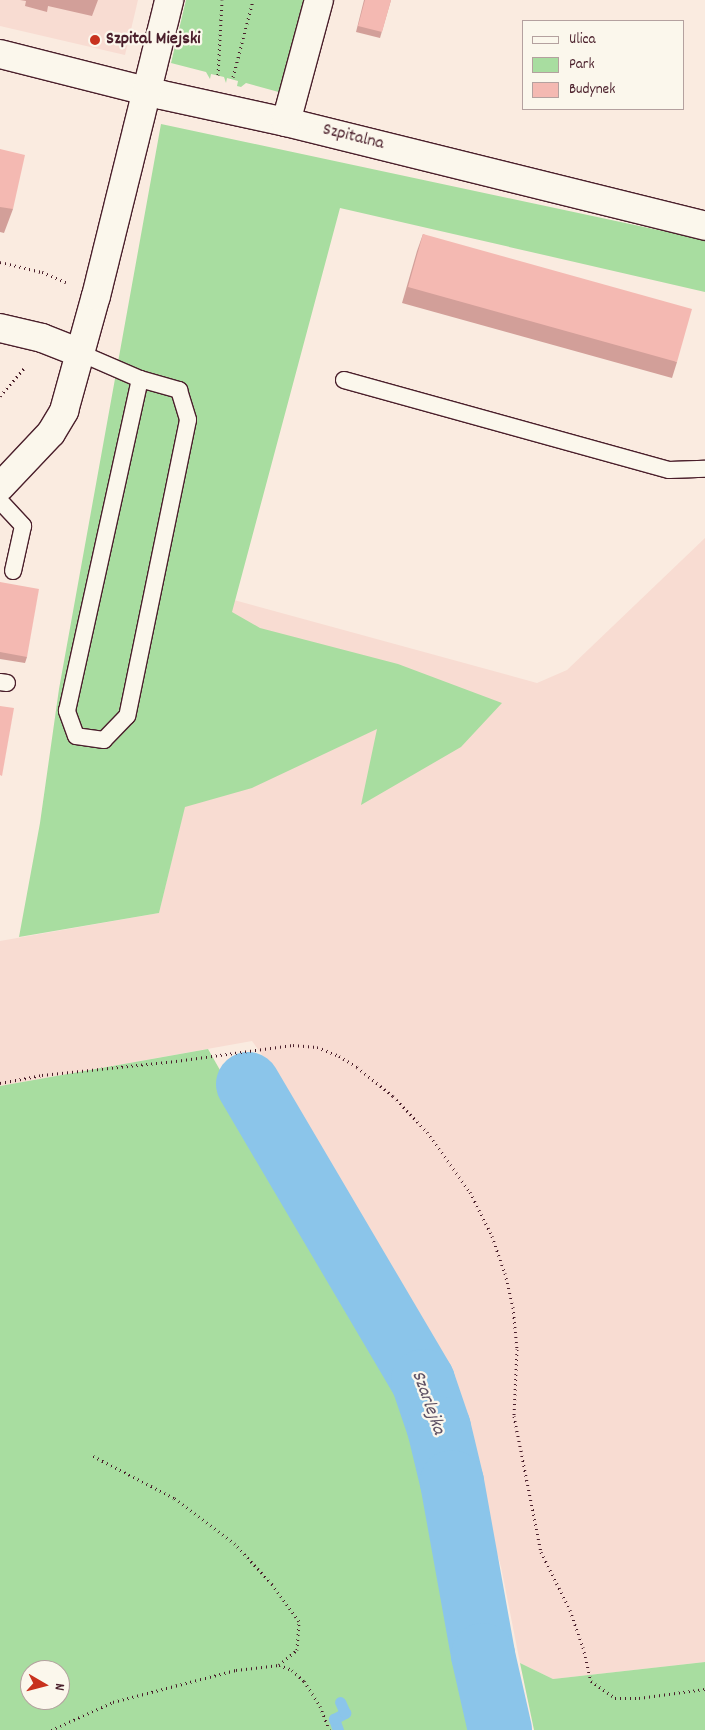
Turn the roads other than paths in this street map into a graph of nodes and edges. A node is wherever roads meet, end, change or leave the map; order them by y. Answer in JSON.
{"nodes":[{"id":1,"x":169,"y":0,"type":"edge"},
{"id":2,"x":319,"y":0,"type":"edge"},
{"id":3,"x":0,"y":54,"type":"edge"},
{"id":4,"x":148,"y":91,"type":"junction"},
{"id":5,"x":286,"y":122,"type":"junction"},
{"id":6,"x":705,"y":226,"type":"edge"},
{"id":7,"x":0,"y":328,"type":"edge"},
{"id":8,"x":80,"y":353,"type":"junction"},
{"id":9,"x":140,"y":379,"type":"junction"},
{"id":10,"x":344,"y":380,"type":"dead end"},
{"id":11,"x":705,"y":469,"type":"edge"},
{"id":12,"x":0,"y":487,"type":"edge"},
{"id":13,"x":0,"y":501,"type":"edge"},
{"id":14,"x":14,"y":571,"type":"dead end"}],
"edges":[{"from":1,"to":4,"type":"street"},
{"from":2,"to":5,"type":"street"},
{"from":3,"to":4,"type":"street","name":"Szpitalna"},
{"from":4,"to":5,"type":"street","name":"Szpitalna"},
{"from":4,"to":8,"type":"street"},
{"from":5,"to":6,"type":"street","name":"Szpitalna"},
{"from":7,"to":8,"type":"street"},
{"from":8,"to":9,"type":"lane"},
{"from":8,"to":12,"type":"street"},
{"from":9,"to":9,"type":"lane"},
{"from":10,"to":11,"type":"lane"},
{"from":13,"to":14,"type":"lane"}]}
